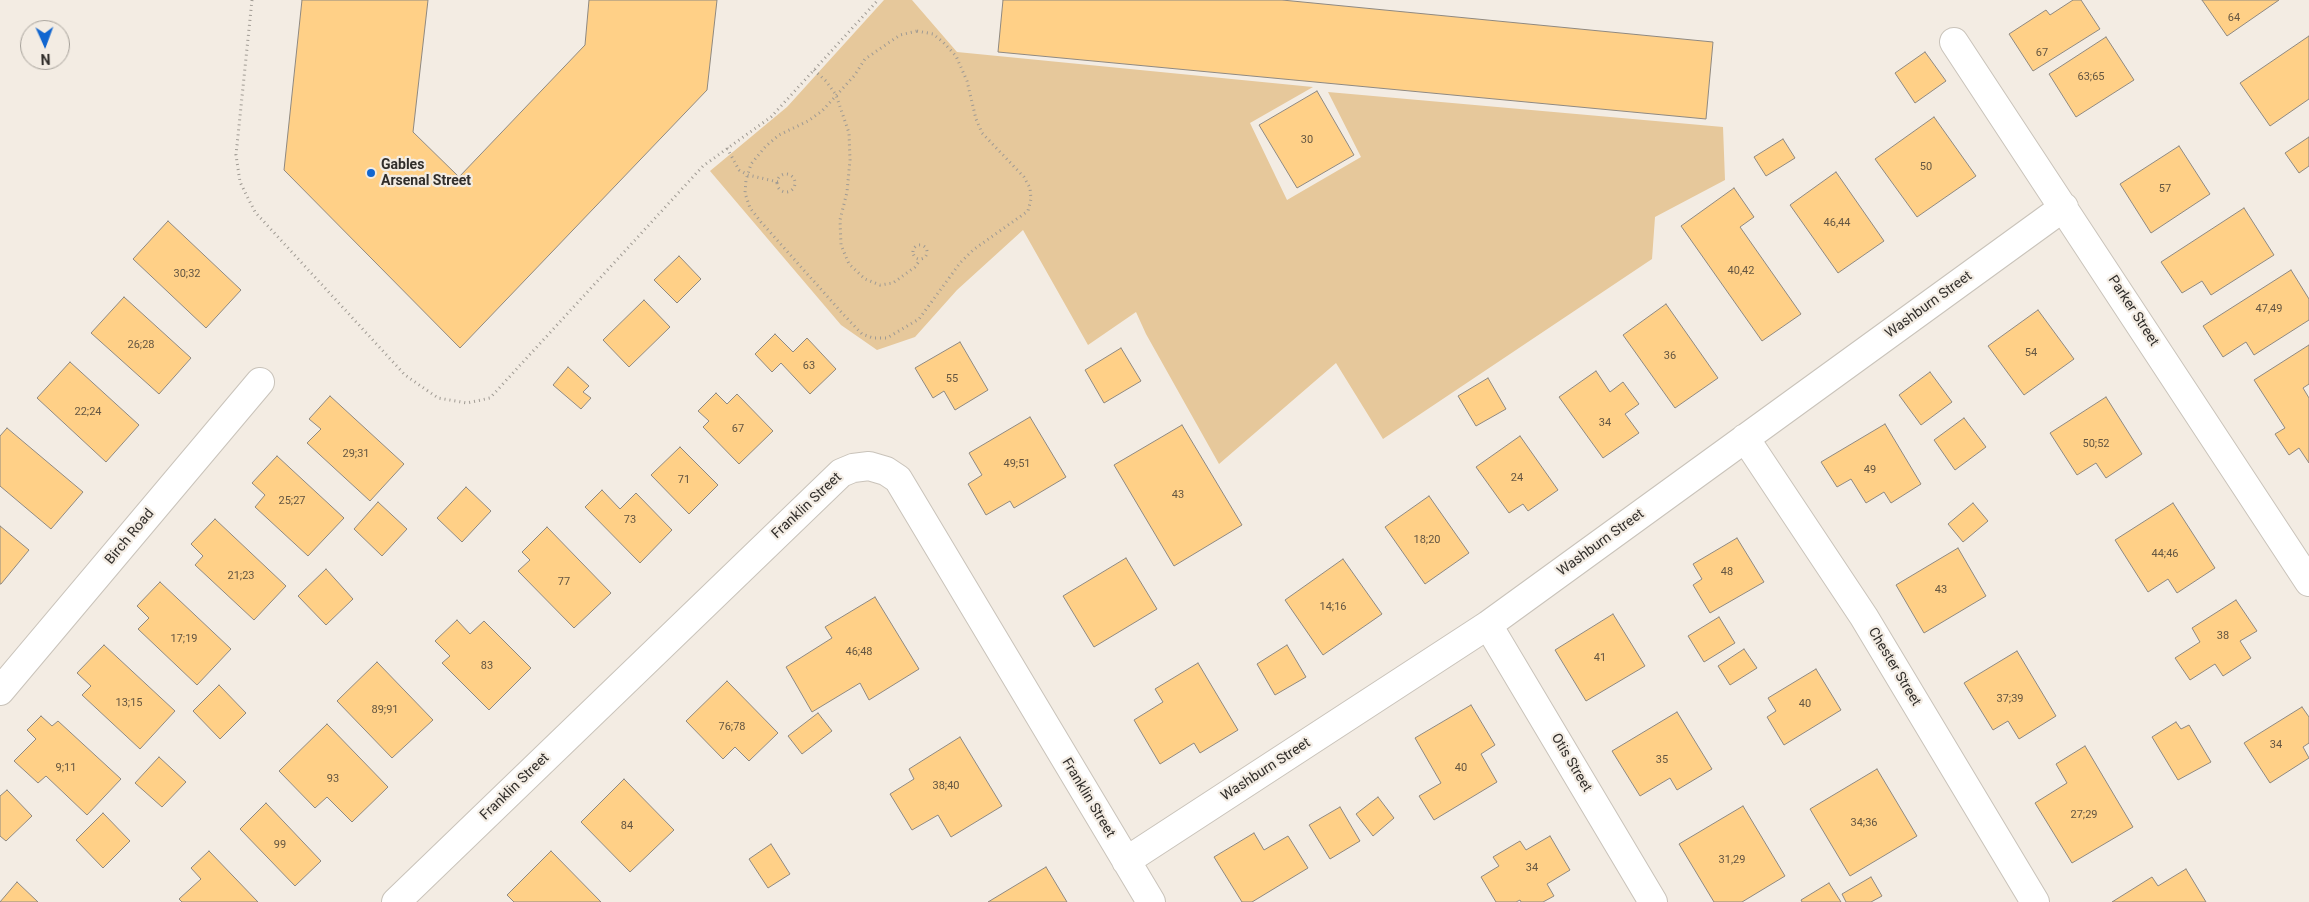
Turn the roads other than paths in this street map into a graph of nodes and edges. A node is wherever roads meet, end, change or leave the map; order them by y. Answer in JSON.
{"nodes":[{"id":1,"x":1954,"y":42,"type":"dead end"},
{"id":2,"x":2064,"y":207,"type":"junction"},
{"id":3,"x":260,"y":382,"type":"dead end"},
{"id":4,"x":1745,"y":438,"type":"junction"},
{"id":5,"x":2309,"y":582,"type":"edge"},
{"id":6,"x":1488,"y":625,"type":"junction"},
{"id":7,"x":0,"y":691,"type":"edge"},
{"id":8,"x":1126,"y":860,"type":"junction"},
{"id":9,"x":396,"y":902,"type":"edge"},
{"id":10,"x":1150,"y":902,"type":"edge"},
{"id":11,"x":1653,"y":902,"type":"edge"},
{"id":12,"x":2034,"y":902,"type":"edge"}],
"edges":[{"from":1,"to":2,"type":"street","name":"Parker Street"},
{"from":2,"to":4,"type":"street","name":"Washburn Street"},
{"from":2,"to":5,"type":"street","name":"Parker Street"},
{"from":3,"to":7,"type":"street","name":"Birch Road"},
{"from":4,"to":6,"type":"street","name":"Washburn Street"},
{"from":4,"to":12,"type":"street","name":"Chester Street"},
{"from":6,"to":8,"type":"street","name":"Washburn Street"},
{"from":6,"to":11,"type":"street","name":"Otis Street"},
{"from":8,"to":9,"type":"street","name":"Franklin Street"},
{"from":8,"to":10,"type":"street","name":"Franklin Street"}]}
